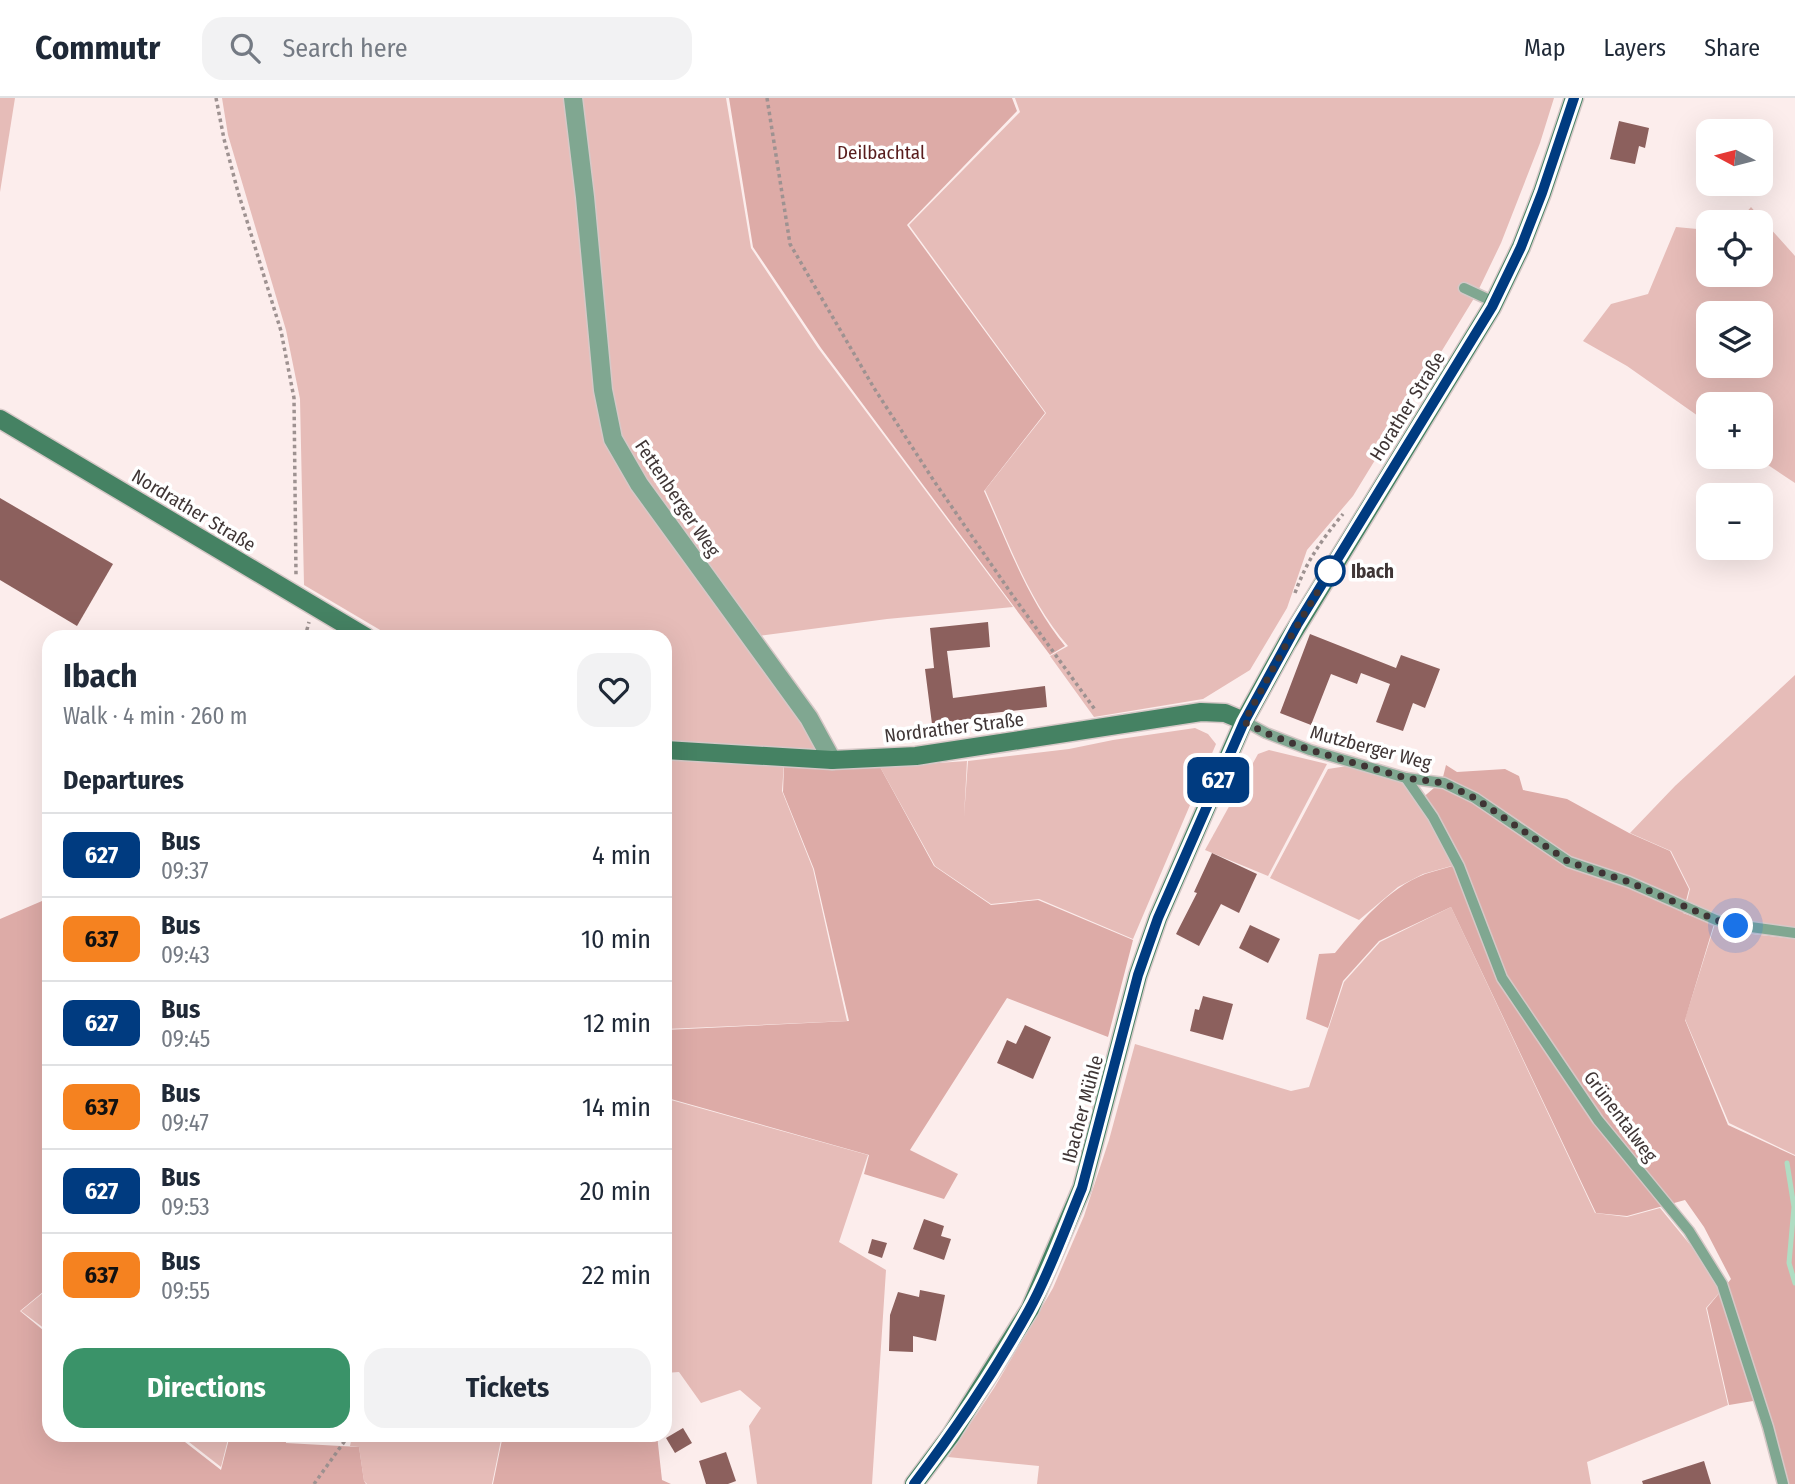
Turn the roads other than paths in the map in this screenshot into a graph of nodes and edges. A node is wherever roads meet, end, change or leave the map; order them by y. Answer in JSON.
{"nodes":[{"id":1,"x":573,"y":98,"type":"edge"},
{"id":2,"x":1574,"y":98,"type":"edge"},
{"id":3,"x":1464,"y":288,"type":"dead end"},
{"id":4,"x":1494,"y":302,"type":"junction"},
{"id":5,"x":0,"y":419,"type":"edge"},
{"id":6,"x":354,"y":630,"type":"edge"},
{"id":7,"x":1244,"y":722,"type":"junction"},
{"id":8,"x":672,"y":750,"type":"edge"},
{"id":9,"x":832,"y":760,"type":"junction"},
{"id":10,"x":1406,"y":778,"type":"junction"},
{"id":11,"x":1795,"y":933,"type":"edge"},
{"id":12,"x":914,"y":1484,"type":"edge"},
{"id":13,"x":1783,"y":1484,"type":"edge"}],
"edges":[{"from":1,"to":9,"type":"street","name":"Fettenberger Weg"},
{"from":2,"to":4,"type":"main road","name":"Horather Straße"},
{"from":3,"to":4,"type":"lane"},
{"from":4,"to":7,"type":"main road","name":"Horather Straße"},
{"from":5,"to":6,"type":"main road","name":"Nordrather Straße"},
{"from":7,"to":9,"type":"main road","name":"Nordrather Straße"},
{"from":7,"to":10,"type":"lane","name":"Mutzberger Weg"},
{"from":7,"to":12,"type":"main road","name":"Ibacher Mühle"},
{"from":8,"to":9,"type":"main road","name":"Nordrather Straße"},
{"from":10,"to":11,"type":"lane","name":"Mutzberger Weg"},
{"from":10,"to":13,"type":"lane","name":"Grünentalweg"}]}
